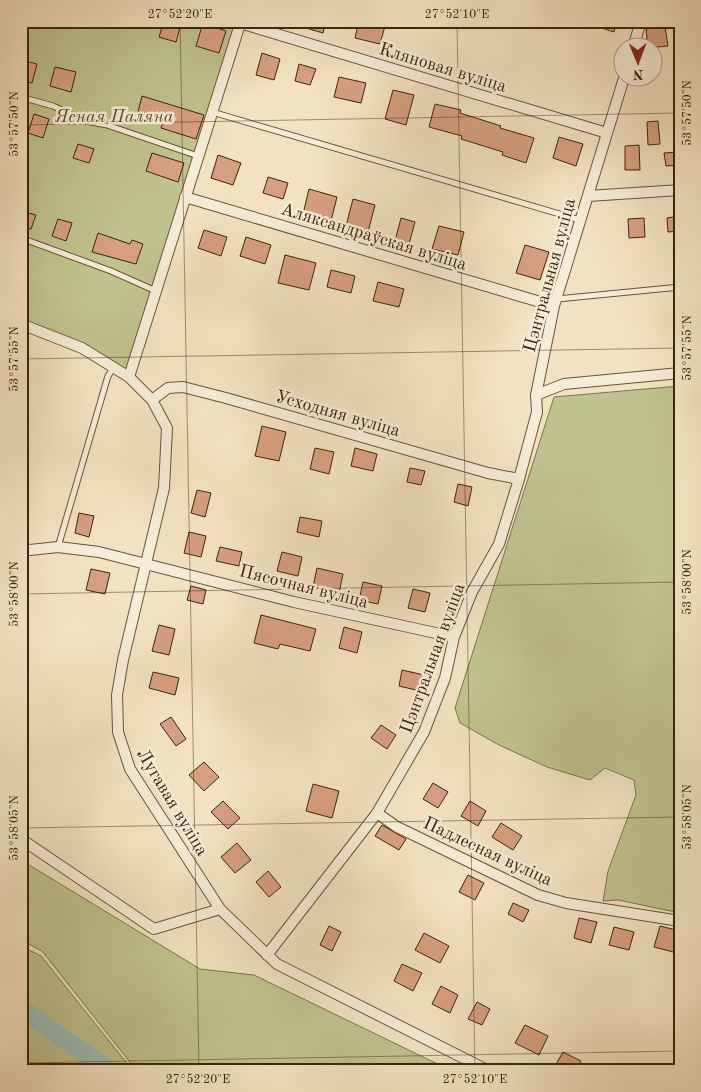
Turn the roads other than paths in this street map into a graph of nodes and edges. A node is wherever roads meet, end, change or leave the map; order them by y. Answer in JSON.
{"nodes":[{"id":1,"x":641,"y":21,"type":"edge"},
{"id":2,"x":240,"y":22,"type":"edge"},
{"id":3,"x":636,"y":38,"type":"edge"},
{"id":4,"x":621,"y":88,"type":"edge"},
{"id":5,"x":21,"y":97,"type":"edge"},
{"id":6,"x":212,"y":112,"type":"junction"},
{"id":7,"x":607,"y":133,"type":"junction"},
{"id":8,"x":198,"y":156,"type":"junction"},
{"id":9,"x":680,"y":190,"type":"edge"},
{"id":10,"x":588,"y":196,"type":"junction"},
{"id":11,"x":185,"y":197,"type":"junction"},
{"id":12,"x":580,"y":220,"type":"junction"},
{"id":13,"x":21,"y":238,"type":"edge"},
{"id":14,"x":680,"y":288,"type":"edge"},
{"id":15,"x":156,"y":291,"type":"junction"},
{"id":16,"x":555,"y":303,"type":"junction"},
{"id":17,"x":21,"y":324,"type":"edge"},
{"id":18,"x":114,"y":367,"type":"junction"},
{"id":19,"x":680,"y":373,"type":"edge"},
{"id":20,"x":129,"y":377,"type":"junction"},
{"id":21,"x":536,"y":395,"type":"junction"},
{"id":22,"x":152,"y":400,"type":"junction"},
{"id":23,"x":519,"y":479,"type":"junction"},
{"id":24,"x":58,"y":547,"type":"junction"},
{"id":25,"x":21,"y":548,"type":"edge"},
{"id":26,"x":147,"y":564,"type":"junction"},
{"id":27,"x":454,"y":637,"type":"junction"},
{"id":28,"x":377,"y":813,"type":"junction"},
{"id":29,"x":21,"y":839,"type":"edge"},
{"id":30,"x":220,"y":909,"type":"junction"},
{"id":31,"x":680,"y":921,"type":"edge"},
{"id":32,"x":267,"y":955,"type":"junction"},
{"id":33,"x":488,"y":1071,"type":"edge"}],
"edges":[{"from":1,"to":3,"type":"street"},
{"from":2,"to":6,"type":"street"},
{"from":2,"to":7,"type":"street","name":"Кляновая вуліца"},
{"from":4,"to":7,"type":"street","name":"Цэнтральная вуліца"},
{"from":5,"to":8,"type":"lane"},
{"from":6,"to":8,"type":"street"},
{"from":6,"to":12,"type":"lane"},
{"from":7,"to":10,"type":"street","name":"Цэнтральная вуліца"},
{"from":8,"to":11,"type":"street"},
{"from":9,"to":10,"type":"street"},
{"from":10,"to":12,"type":"street","name":"Цэнтральная вуліца"},
{"from":11,"to":15,"type":"street"},
{"from":11,"to":16,"type":"street","name":"Аляксандраўская вуліца"},
{"from":12,"to":16,"type":"street","name":"Цэнтральная вуліца"},
{"from":13,"to":15,"type":"lane"},
{"from":14,"to":16,"type":"lane"},
{"from":15,"to":20,"type":"street"},
{"from":16,"to":21,"type":"street","name":"Цэнтральная вуліца"},
{"from":17,"to":18,"type":"street","name":"Лугавая вуліца"},
{"from":18,"to":20,"type":"street","name":"Лугавая вуліца"},
{"from":18,"to":24,"type":"lane"},
{"from":19,"to":21,"type":"street"},
{"from":20,"to":22,"type":"street","name":"Лугавая вуліца"},
{"from":21,"to":23,"type":"street","name":"Цэнтральная вуліца"},
{"from":22,"to":23,"type":"street","name":"Усходняя вуліца"},
{"from":22,"to":26,"type":"street","name":"Лугавая вуліца"},
{"from":23,"to":27,"type":"street","name":"Цэнтральная вуліца"},
{"from":24,"to":25,"type":"street","name":"Пясочная вуліца"},
{"from":24,"to":26,"type":"street","name":"Пясочная вуліца"},
{"from":26,"to":27,"type":"street","name":"Пясочная вуліца"},
{"from":26,"to":30,"type":"street","name":"Лугавая вуліца"},
{"from":27,"to":28,"type":"street","name":"Цэнтральная вуліца"},
{"from":28,"to":31,"type":"street","name":"Падлесная вуліца"},
{"from":28,"to":32,"type":"street","name":"Цэнтральная вуліца"},
{"from":29,"to":30,"type":"street"},
{"from":30,"to":32,"type":"street","name":"Лугавая вуліца"},
{"from":32,"to":33,"type":"street","name":"Лугавая вуліца"}]}
